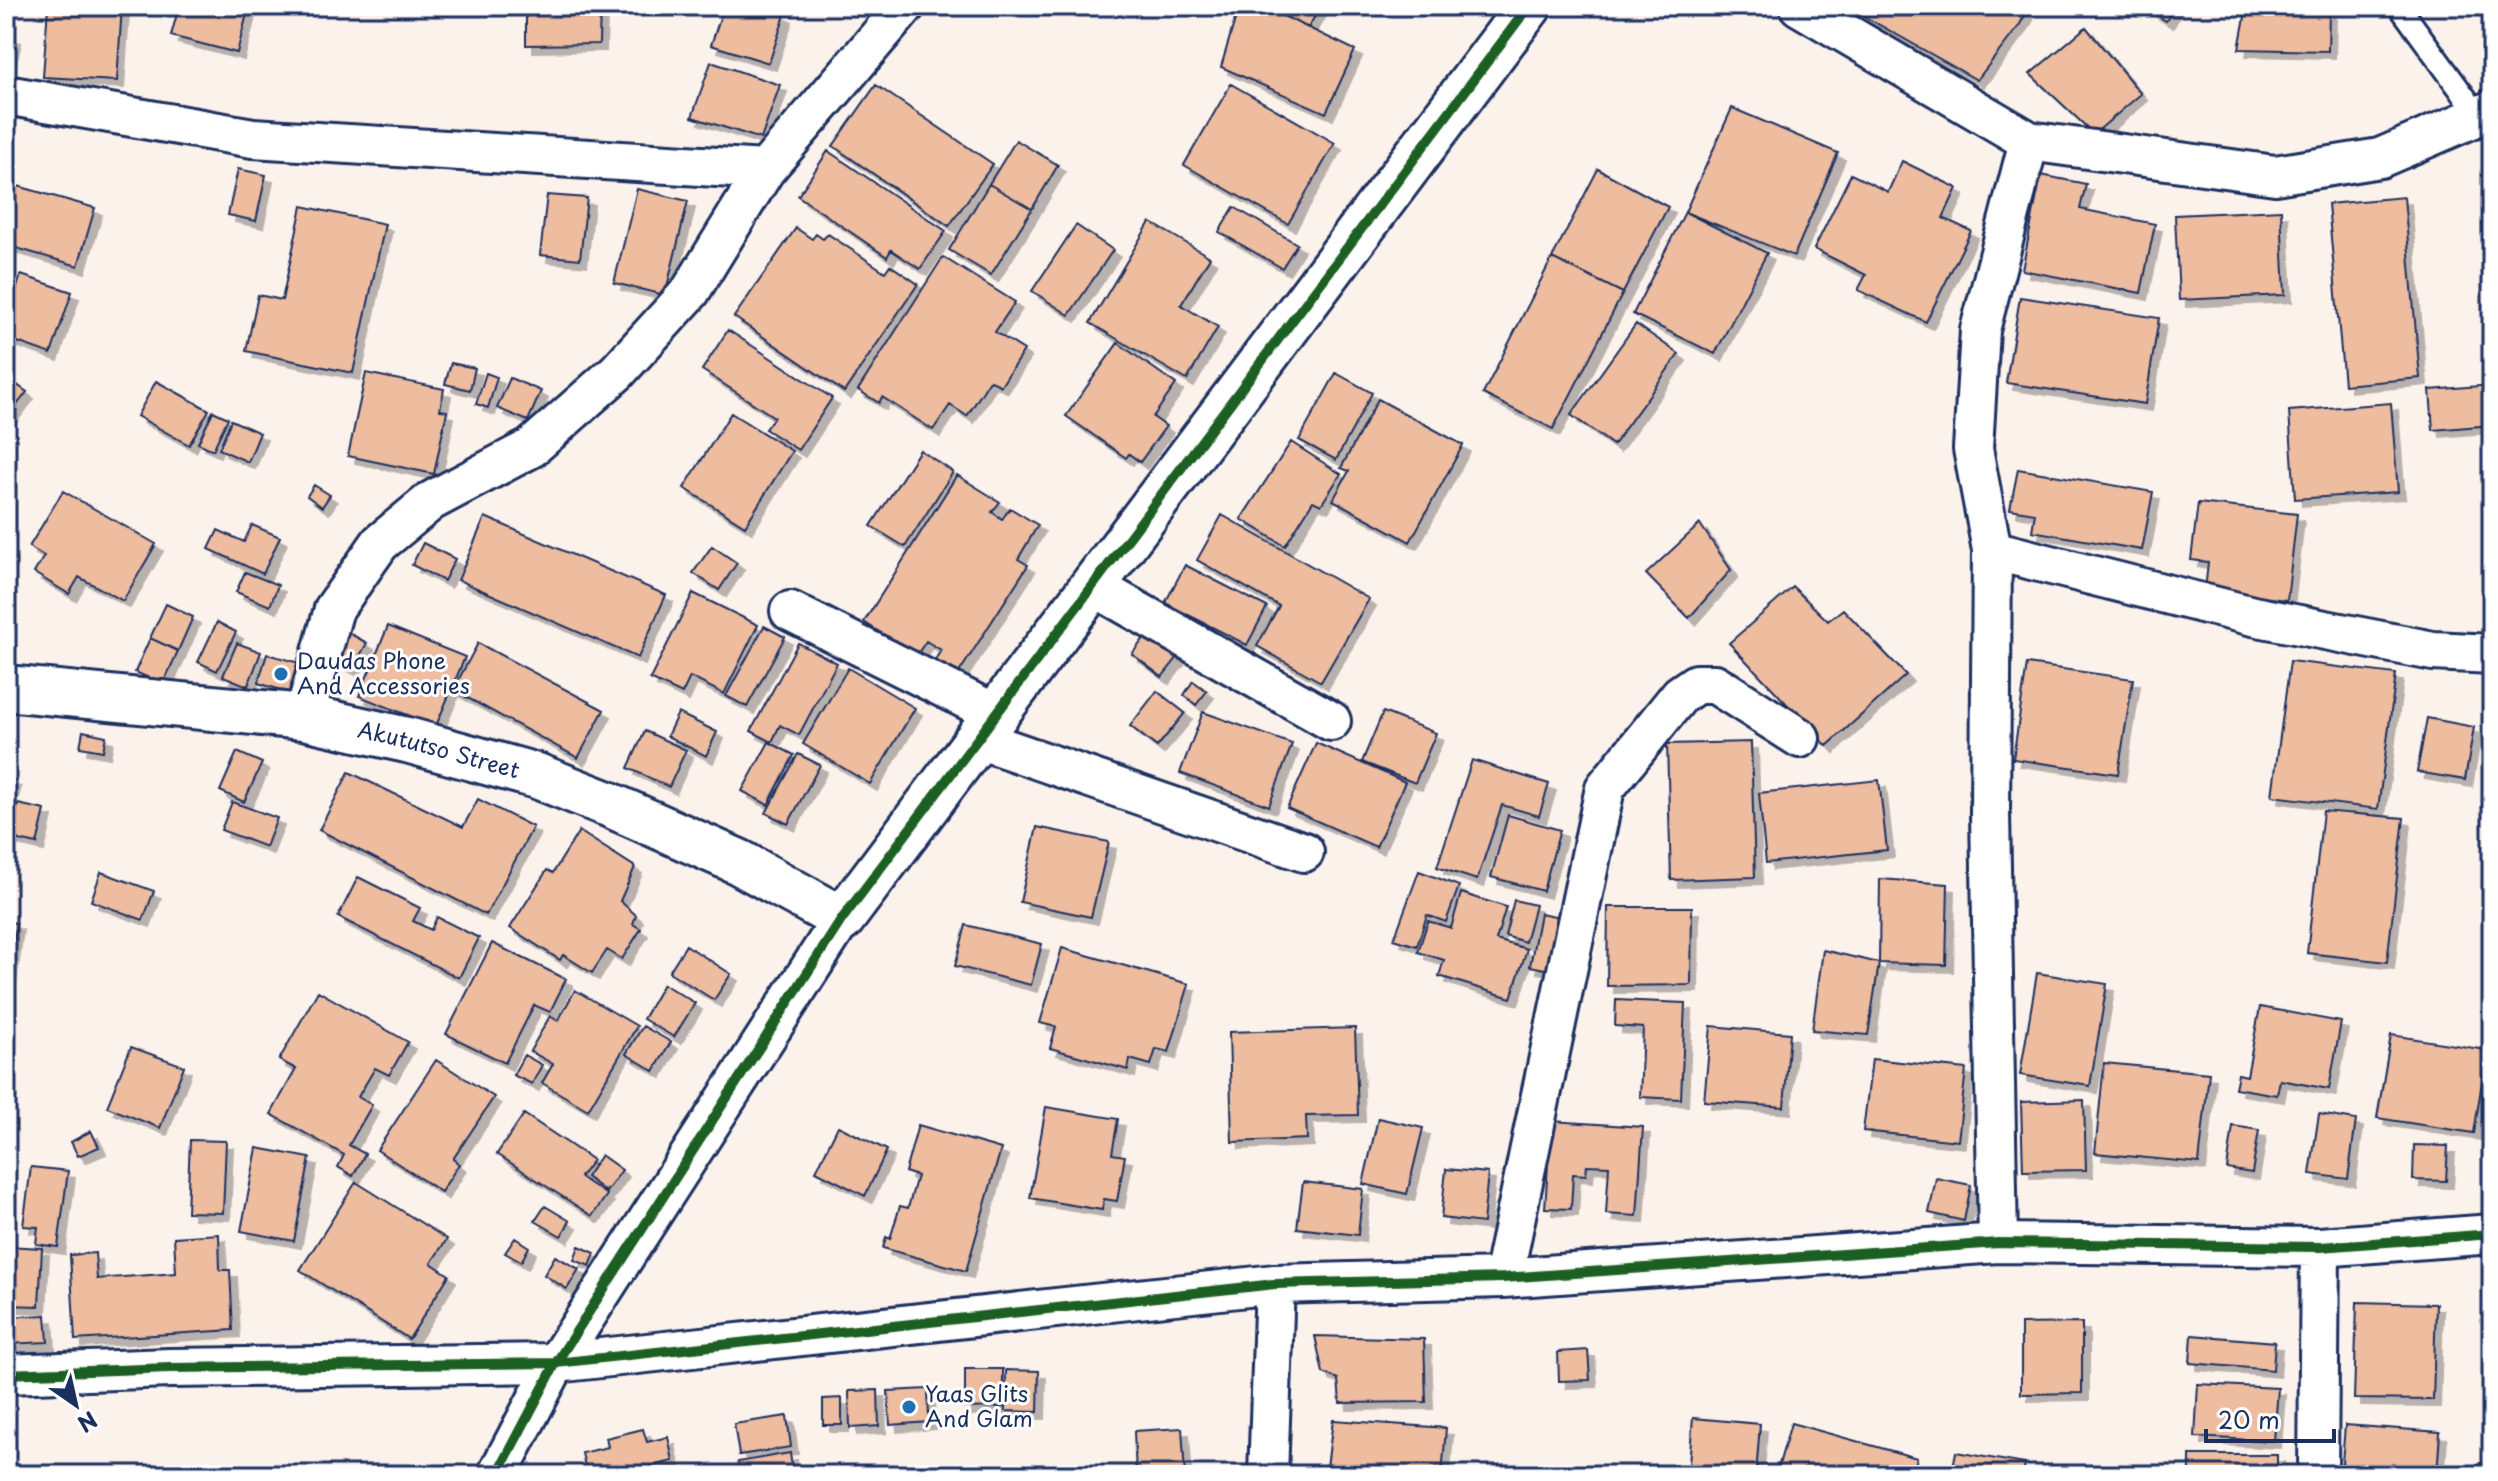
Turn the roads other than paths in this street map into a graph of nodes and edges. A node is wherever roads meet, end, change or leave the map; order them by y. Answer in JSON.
{"nodes":[{"id":1,"x":905,"y":6,"type":"edge"},
{"id":2,"x":1529,"y":6,"type":"edge"},
{"id":3,"x":1799,"y":6,"type":"edge"},
{"id":4,"x":2399,"y":6,"type":"edge"},
{"id":5,"x":6,"y":95,"type":"edge"},
{"id":6,"x":2485,"y":113,"type":"edge"},
{"id":7,"x":2029,"y":141,"type":"junction"},
{"id":8,"x":765,"y":170,"type":"junction"},
{"id":9,"x":1992,"y":550,"type":"junction"},
{"id":10,"x":1093,"y":586,"type":"junction"},
{"id":11,"x":790,"y":611,"type":"dead end"},
{"id":12,"x":2492,"y":654,"type":"edge"},
{"id":13,"x":6,"y":688,"type":"edge"},
{"id":14,"x":304,"y":717,"type":"junction"},
{"id":15,"x":1331,"y":721,"type":"dead end"},
{"id":16,"x":987,"y":726,"type":"junction"},
{"id":17,"x":1800,"y":738,"type":"dead end"},
{"id":18,"x":1304,"y":852,"type":"dead end"},
{"id":19,"x":842,"y":919,"type":"junction"},
{"id":20,"x":2492,"y":1234,"type":"edge"},
{"id":21,"x":1998,"y":1243,"type":"junction"},
{"id":22,"x":2320,"y":1247,"type":"junction"},
{"id":23,"x":1503,"y":1278,"type":"junction"},
{"id":24,"x":1275,"y":1284,"type":"junction"},
{"id":25,"x":556,"y":1363,"type":"junction"},
{"id":26,"x":6,"y":1374,"type":"edge"},
{"id":27,"x":497,"y":1475,"type":"edge"},
{"id":28,"x":1268,"y":1475,"type":"edge"},
{"id":29,"x":2318,"y":1475,"type":"edge"}],
"edges":[{"from":1,"to":8,"type":"street"},
{"from":2,"to":10,"type":"street"},
{"from":3,"to":7,"type":"street"},
{"from":4,"to":6,"type":"lane"},
{"from":5,"to":8,"type":"street"},
{"from":6,"to":7,"type":"street"},
{"from":7,"to":9,"type":"street"},
{"from":8,"to":14,"type":"street"},
{"from":9,"to":12,"type":"street"},
{"from":9,"to":21,"type":"street"},
{"from":10,"to":15,"type":"street"},
{"from":10,"to":16,"type":"street"},
{"from":11,"to":16,"type":"street"},
{"from":13,"to":14,"type":"street","name":"Akututso Street"},
{"from":14,"to":19,"type":"street","name":"Akututso Street"},
{"from":16,"to":18,"type":"street"},
{"from":16,"to":19,"type":"street"},
{"from":17,"to":23,"type":"street"},
{"from":19,"to":25,"type":"street"},
{"from":20,"to":22,"type":"street"},
{"from":21,"to":22,"type":"street"},
{"from":21,"to":23,"type":"street"},
{"from":22,"to":29,"type":"street"},
{"from":23,"to":24,"type":"street"},
{"from":24,"to":25,"type":"street"},
{"from":24,"to":28,"type":"street"},
{"from":25,"to":26,"type":"street"},
{"from":25,"to":27,"type":"street"}]}
